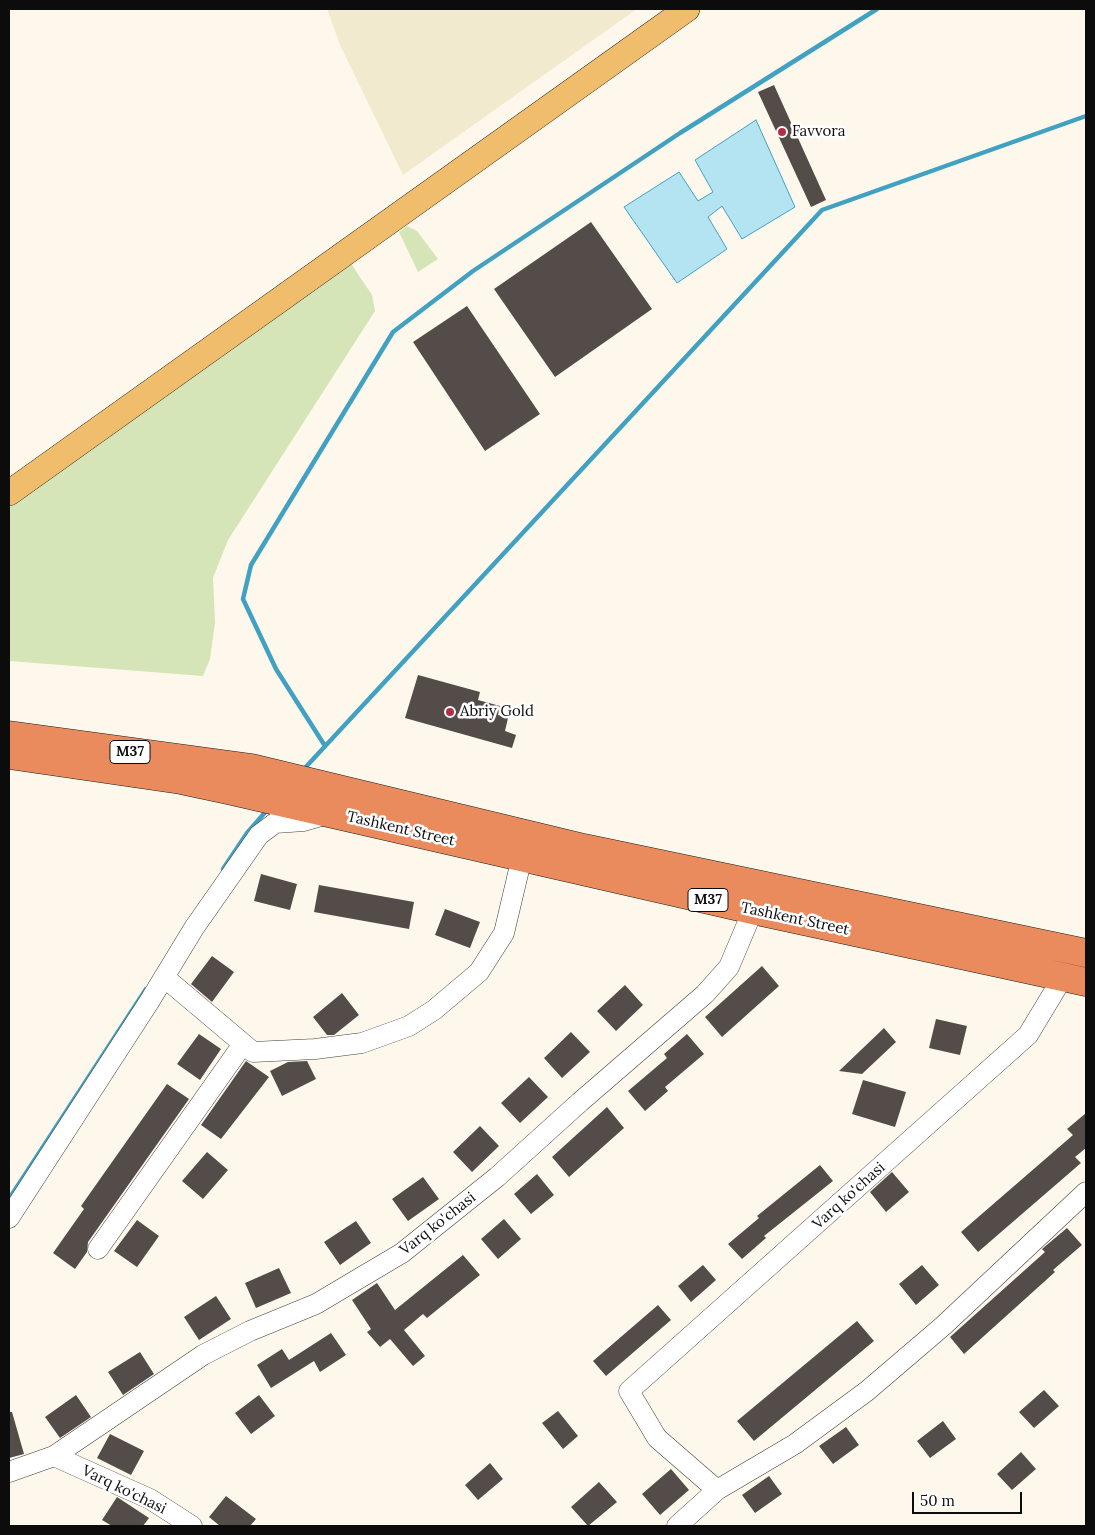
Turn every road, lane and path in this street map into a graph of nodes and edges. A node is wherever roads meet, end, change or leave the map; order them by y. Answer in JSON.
{"nodes":[{"id":1,"x":658,"y":9,"type":"edge"},
{"id":2,"x":687,"y":9,"type":"edge"},
{"id":3,"x":9,"y":473,"type":"edge"},
{"id":4,"x":9,"y":493,"type":"edge"},
{"id":5,"x":9,"y":735,"type":"edge"},
{"id":6,"x":9,"y":755,"type":"edge"},
{"id":7,"x":330,"y":813,"type":"junction"},
{"id":8,"x":522,"y":857,"type":"junction"},
{"id":9,"x":753,"y":910,"type":"junction"},
{"id":10,"x":1086,"y":953,"type":"edge"},
{"id":11,"x":164,"y":977,"type":"junction"},
{"id":12,"x":1075,"y":979,"type":"edge"},
{"id":13,"x":244,"y":1044,"type":"junction"},
{"id":14,"x":1086,"y":1192,"type":"edge"},
{"id":15,"x":9,"y":1218,"type":"edge"},
{"id":16,"x":98,"y":1249,"type":"dead end"},
{"id":17,"x":54,"y":1456,"type":"junction"},
{"id":18,"x":9,"y":1472,"type":"edge"},
{"id":19,"x":717,"y":1490,"type":"junction"},
{"id":20,"x":192,"y":1526,"type":"edge"},
{"id":21,"x":677,"y":1526,"type":"edge"}],
"edges":[{"from":1,"to":3,"type":"main road"},
{"from":2,"to":4,"type":"main road"},
{"from":5,"to":10,"type":"highway","name":"Tashkent Street","number":"M37"},
{"from":6,"to":7,"type":"highway","number":"M37"},
{"from":7,"to":8,"type":"highway","name":"Tashkent Street","number":"M37"},
{"from":7,"to":11,"type":"street"},
{"from":8,"to":9,"type":"highway","name":"Tashkent Street","number":"M37"},
{"from":8,"to":13,"type":"street"},
{"from":9,"to":12,"type":"highway","name":"Tashkent Street","number":"M37"},
{"from":9,"to":17,"type":"street","name":"Varq ko'chasi"},
{"from":11,"to":13,"type":"street"},
{"from":11,"to":15,"type":"street"},
{"from":12,"to":19,"type":"street","name":"Varq ko'chasi"},
{"from":13,"to":16,"type":"street"},
{"from":14,"to":19,"type":"street"},
{"from":17,"to":18,"type":"street","name":"Varq ko'chasi"},
{"from":17,"to":20,"type":"street","name":"Varq ko'chasi"},
{"from":19,"to":21,"type":"street"}]}
